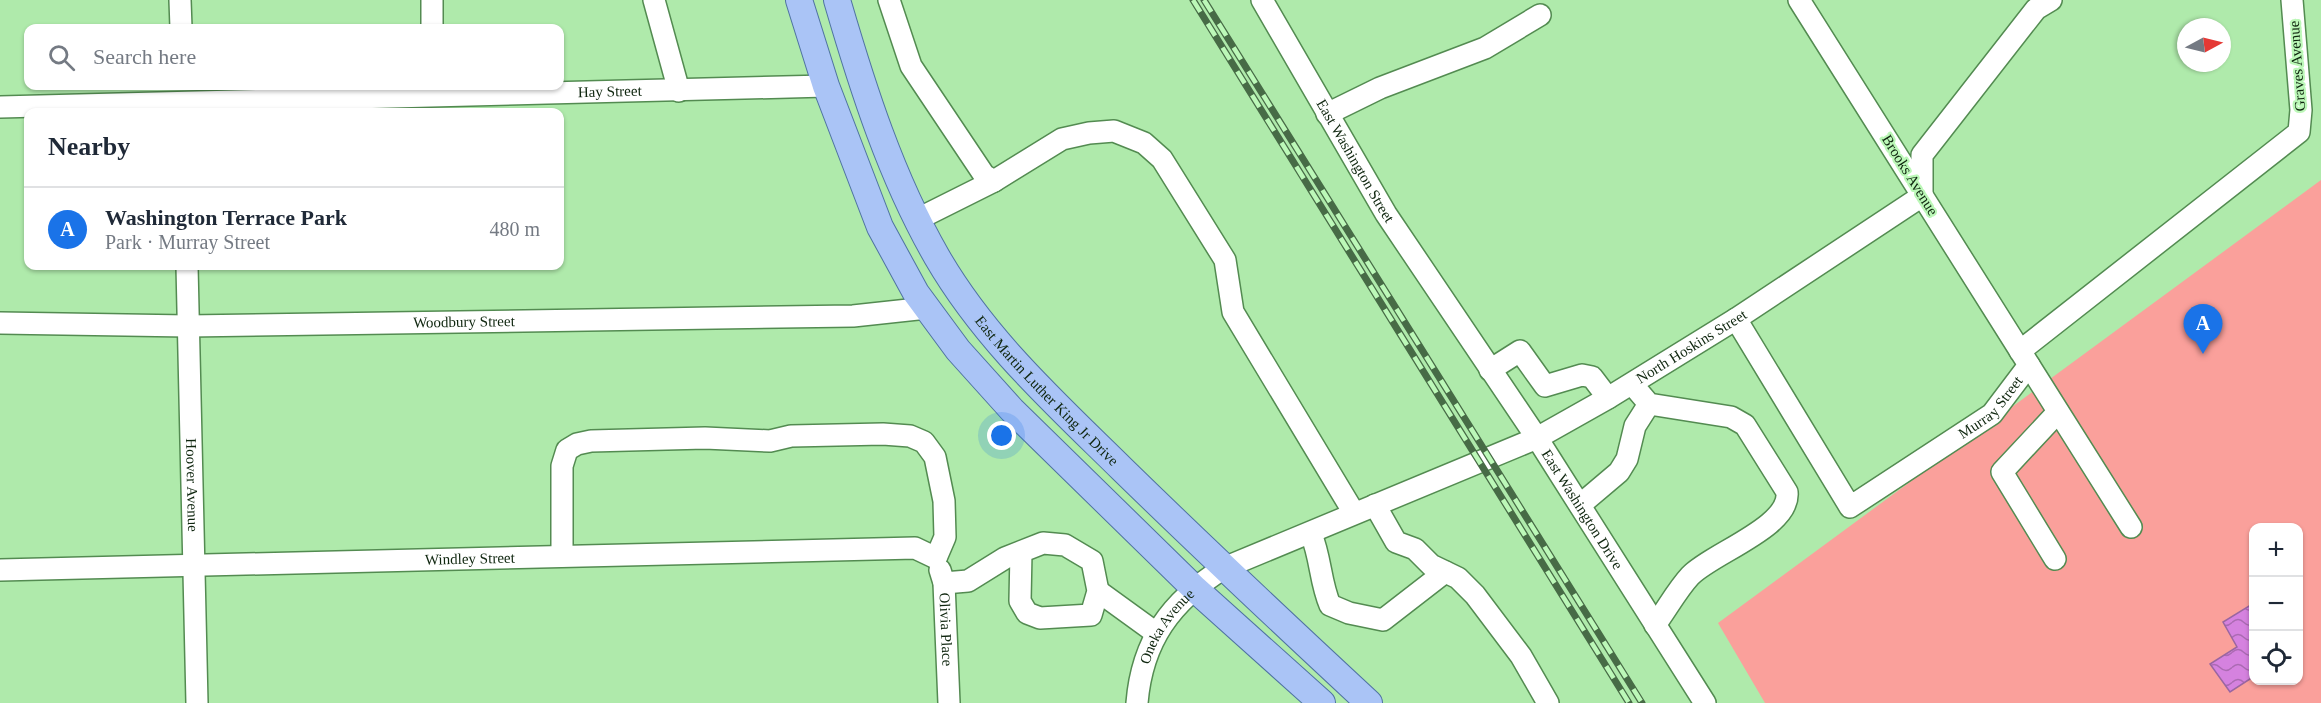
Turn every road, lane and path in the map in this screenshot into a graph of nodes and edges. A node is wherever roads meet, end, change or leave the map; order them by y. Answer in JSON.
{"nodes":[{"id":1,"x":180,"y":0,"type":"edge"},
{"id":2,"x":432,"y":0,"type":"edge"},
{"id":3,"x":654,"y":0,"type":"edge"},
{"id":4,"x":799,"y":0,"type":"edge"},
{"id":5,"x":889,"y":0,"type":"edge"},
{"id":6,"x":1262,"y":0,"type":"edge"},
{"id":7,"x":1799,"y":0,"type":"edge"},
{"id":8,"x":2292,"y":0,"type":"edge"},
{"id":9,"x":841,"y":1,"type":"edge"},
{"id":10,"x":2041,"y":3,"type":"edge"},
{"id":11,"x":1540,"y":15,"type":"dead end"},
{"id":12,"x":181,"y":24,"type":"edge"},
{"id":13,"x":432,"y":24,"type":"edge"},
{"id":14,"x":826,"y":86,"type":"junction"},
{"id":15,"x":434,"y":91,"type":"edge"},
{"id":16,"x":679,"y":91,"type":"junction"},
{"id":17,"x":183,"y":100,"type":"edge"},
{"id":18,"x":0,"y":107,"type":"edge"},
{"id":19,"x":1327,"y":114,"type":"junction"},
{"id":20,"x":2299,"y":132,"type":"joint"},
{"id":21,"x":994,"y":181,"type":"junction"},
{"id":22,"x":1922,"y":196,"type":"junction"},
{"id":23,"x":918,"y":219,"type":"junction"},
{"id":24,"x":187,"y":270,"type":"edge"},
{"id":25,"x":927,"y":308,"type":"junction"},
{"id":26,"x":1456,"y":319,"type":"joint"},
{"id":27,"x":1736,"y":319,"type":"junction"},
{"id":28,"x":0,"y":323,"type":"edge"},
{"id":29,"x":188,"y":326,"type":"junction"},
{"id":30,"x":2024,"y":358,"type":"junction"},
{"id":31,"x":1490,"y":370,"type":"junction"},
{"id":32,"x":1632,"y":384,"type":"junction"},
{"id":33,"x":1608,"y":398,"type":"junction"},
{"id":34,"x":1649,"y":404,"type":"junction"},
{"id":35,"x":2058,"y":412,"type":"junction"},
{"id":36,"x":1537,"y":438,"type":"junction"},
{"id":37,"x":1375,"y":505,"type":"junction"},
{"id":38,"x":1580,"y":506,"type":"junction"},
{"id":39,"x":1354,"y":513,"type":"junction"},
{"id":40,"x":2132,"y":527,"type":"dead end"},
{"id":41,"x":1311,"y":534,"type":"junction"},
{"id":42,"x":1020,"y":552,"type":"junction"},
{"id":43,"x":562,"y":556,"type":"junction"},
{"id":44,"x":936,"y":558,"type":"junction"},
{"id":45,"x":2055,"y":559,"type":"dead end"},
{"id":46,"x":194,"y":564,"type":"junction"},
{"id":47,"x":1224,"y":568,"type":"junction"},
{"id":48,"x":0,"y":570,"type":"edge"},
{"id":49,"x":1445,"y":572,"type":"junction"},
{"id":50,"x":944,"y":583,"type":"junction"},
{"id":51,"x":1195,"y":589,"type":"junction"},
{"id":52,"x":1098,"y":591,"type":"junction"},
{"id":53,"x":1655,"y":625,"type":"junction"},
{"id":54,"x":1156,"y":633,"type":"junction"},
{"id":55,"x":197,"y":703,"type":"edge"},
{"id":56,"x":949,"y":703,"type":"edge"},
{"id":57,"x":1137,"y":703,"type":"edge"},
{"id":58,"x":1322,"y":703,"type":"edge"},
{"id":59,"x":1369,"y":703,"type":"edge"},
{"id":60,"x":1548,"y":703,"type":"edge"},
{"id":61,"x":1705,"y":703,"type":"edge"}],
"edges":[{"from":1,"to":12,"type":"street"},
{"from":2,"to":13,"type":"street"},
{"from":3,"to":16,"type":"street"},
{"from":4,"to":14,"type":"main road"},
{"from":5,"to":21,"type":"street"},
{"from":6,"to":19,"type":"street","name":"East Washington Street"},
{"from":7,"to":22,"type":"street","name":"Brooks Avenue"},
{"from":8,"to":20,"type":"street","name":"Graves Avenue"},
{"from":9,"to":23,"type":"main road","name":"East Martin Luther King Jr Drive"},
{"from":10,"to":22,"type":"street"},
{"from":11,"to":19,"type":"street"},
{"from":14,"to":16,"type":"street","name":"Hay Street"},
{"from":14,"to":25,"type":"main road"},
{"from":15,"to":16,"type":"street","name":"Hay Street"},
{"from":15,"to":17,"type":"street","name":"Hay Street"},
{"from":17,"to":18,"type":"street","name":"Hay Street"},
{"from":19,"to":26,"type":"street","name":"East Washington Street"},
{"from":20,"to":30,"type":"street","name":"Murray Street"},
{"from":21,"to":23,"type":"street"},
{"from":21,"to":39,"type":"street"},
{"from":22,"to":27,"type":"street","name":"North Hoskins Street"},
{"from":22,"to":30,"type":"street","name":"Brooks Avenue"},
{"from":23,"to":47,"type":"main road","name":"East Martin Luther King Jr Drive"},
{"from":24,"to":29,"type":"street","name":"Hoover Avenue"},
{"from":25,"to":29,"type":"street","name":"Woodbury Street"},
{"from":25,"to":51,"type":"main road"},
{"from":26,"to":31,"type":"street","name":"East Washington Drive"},
{"from":27,"to":30,"type":"street","name":"Murray Street"},
{"from":27,"to":32,"type":"street","name":"North Hoskins Street"},
{"from":28,"to":29,"type":"street","name":"Woodbury Street"},
{"from":29,"to":46,"type":"street","name":"Hoover Avenue"},
{"from":30,"to":35,"type":"street","name":"Brooks Avenue"},
{"from":31,"to":33,"type":"street"},
{"from":31,"to":36,"type":"street","name":"East Washington Drive"},
{"from":32,"to":33,"type":"street","name":"North Hoskins Street"},
{"from":32,"to":34,"type":"street"},
{"from":33,"to":36,"type":"street","name":"North Hoskins Street"},
{"from":34,"to":38,"type":"street"},
{"from":34,"to":53,"type":"street"},
{"from":35,"to":40,"type":"street","name":"Brooks Avenue"},
{"from":35,"to":45,"type":"street"},
{"from":36,"to":37,"type":"street","name":"North Hoskins Street"},
{"from":36,"to":38,"type":"street","name":"East Washington Drive"},
{"from":37,"to":39,"type":"street","name":"North Hoskins Street"},
{"from":37,"to":49,"type":"street"},
{"from":38,"to":53,"type":"street","name":"East Washington Drive"},
{"from":39,"to":41,"type":"street","name":"North Hoskins Street"},
{"from":41,"to":47,"type":"street","name":"North Hoskins Street"},
{"from":41,"to":49,"type":"street"},
{"from":42,"to":50,"type":"street"},
{"from":42,"to":52,"type":"street"},
{"from":42,"to":52,"type":"street"},
{"from":43,"to":44,"type":"street","name":"Windley Street"},
{"from":43,"to":44,"type":"street"},
{"from":43,"to":46,"type":"street","name":"Windley Street"},
{"from":44,"to":50,"type":"street","name":"Olivia Place"},
{"from":46,"to":48,"type":"street","name":"Windley Street"},
{"from":46,"to":55,"type":"street","name":"Hoover Avenue"},
{"from":47,"to":51,"type":"street","name":"Oneka Avenue"},
{"from":47,"to":59,"type":"main road","name":"East Martin Luther King Jr Drive"},
{"from":49,"to":60,"type":"street"},
{"from":50,"to":56,"type":"street","name":"Olivia Place"},
{"from":51,"to":54,"type":"street","name":"Oneka Avenue"},
{"from":51,"to":58,"type":"main road"},
{"from":52,"to":54,"type":"street"},
{"from":53,"to":61,"type":"street","name":"East Washington Drive"},
{"from":54,"to":57,"type":"street","name":"Oneka Avenue"}]}
